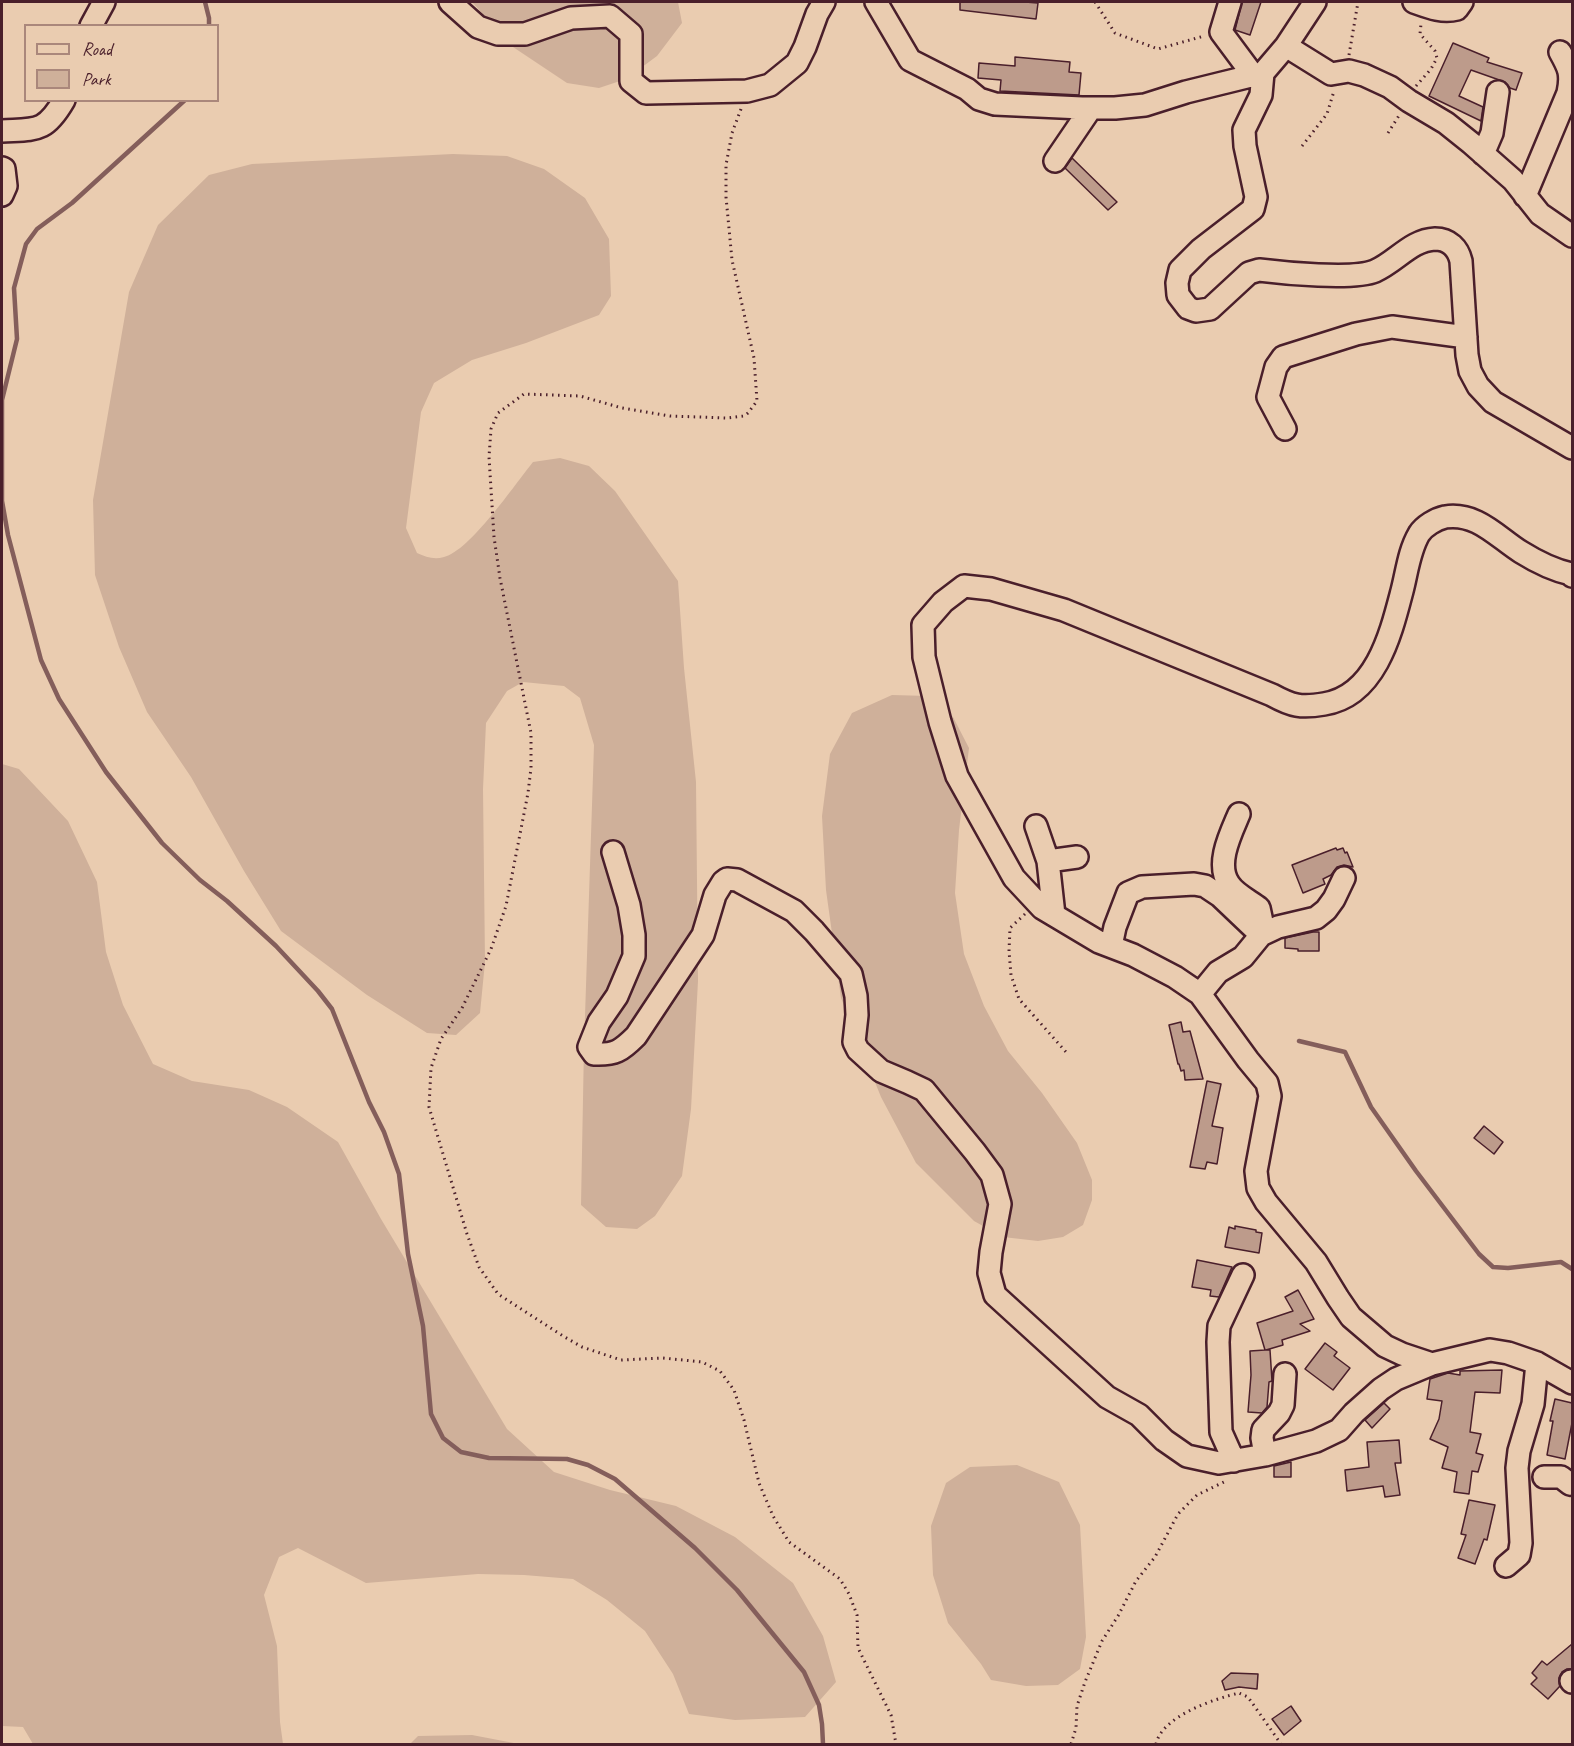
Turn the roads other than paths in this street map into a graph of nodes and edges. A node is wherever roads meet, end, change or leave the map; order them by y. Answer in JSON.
{"nodes":[{"id":1,"x":104,"y":2,"type":"edge"},
{"id":2,"x":450,"y":2,"type":"edge"},
{"id":3,"x":824,"y":2,"type":"edge"},
{"id":4,"x":876,"y":2,"type":"edge"},
{"id":5,"x":1230,"y":2,"type":"edge"},
{"id":6,"x":1315,"y":2,"type":"edge"},
{"id":7,"x":1462,"y":2,"type":"edge"},
{"id":8,"x":1421,"y":4,"type":"edge"},
{"id":9,"x":92,"y":24,"type":"edge"},
{"id":10,"x":1286,"y":46,"type":"junction"},
{"id":11,"x":1560,"y":52,"type":"dead end"},
{"id":12,"x":1258,"y":74,"type":"junction"},
{"id":13,"x":1498,"y":92,"type":"dead end"},
{"id":14,"x":63,"y":102,"type":"edge"},
{"id":15,"x":1091,"y":108,"type":"junction"},
{"id":16,"x":2,"y":131,"type":"edge"},
{"id":17,"x":1483,"y":154,"type":"junction"},
{"id":18,"x":1055,"y":161,"type":"dead end"},
{"id":19,"x":2,"y":168,"type":"edge"},
{"id":20,"x":2,"y":195,"type":"edge"},
{"id":21,"x":1526,"y":196,"type":"junction"},
{"id":22,"x":1572,"y":236,"type":"edge"},
{"id":23,"x":1466,"y":337,"type":"junction"},
{"id":24,"x":1286,"y":429,"type":"dead end"},
{"id":25,"x":1572,"y":448,"type":"edge"},
{"id":26,"x":1572,"y":573,"type":"edge"},
{"id":27,"x":1239,"y":814,"type":"dead end"},
{"id":28,"x":1036,"y":826,"type":"dead end"},
{"id":29,"x":614,"y":852,"type":"dead end"},
{"id":30,"x":1077,"y":857,"type":"dead end"},
{"id":31,"x":1048,"y":861,"type":"junction"},
{"id":32,"x":1344,"y":878,"type":"dead end"},
{"id":33,"x":1046,"y":909,"type":"junction"},
{"id":34,"x":1261,"y":935,"type":"junction"},
{"id":35,"x":1111,"y":946,"type":"junction"},
{"id":36,"x":1200,"y":994,"type":"junction"},
{"id":37,"x":1243,"y":1275,"type":"dead end"},
{"id":38,"x":1537,"y":1363,"type":"junction"},
{"id":39,"x":1431,"y":1364,"type":"junction"},
{"id":40,"x":1285,"y":1374,"type":"dead end"},
{"id":41,"x":1572,"y":1383,"type":"edge"},
{"id":42,"x":1265,"y":1455,"type":"junction"},
{"id":43,"x":1234,"y":1461,"type":"junction"},
{"id":44,"x":1544,"y":1477,"type":"dead end"},
{"id":45,"x":1572,"y":1483,"type":"edge"},
{"id":46,"x":1506,"y":1566,"type":"dead end"}],
"edges":[{"from":1,"to":9,"type":"street"},
{"from":2,"to":3,"type":"street"},
{"from":4,"to":15,"type":"street"},
{"from":5,"to":12,"type":"street"},
{"from":6,"to":10,"type":"street"},
{"from":7,"to":8,"type":"street"},
{"from":10,"to":12,"type":"street"},
{"from":10,"to":17,"type":"street"},
{"from":11,"to":21,"type":"street"},
{"from":12,"to":15,"type":"street"},
{"from":12,"to":23,"type":"street"},
{"from":13,"to":17,"type":"street"},
{"from":14,"to":16,"type":"street"},
{"from":15,"to":18,"type":"street"},
{"from":17,"to":21,"type":"street"},
{"from":19,"to":20,"type":"street"},
{"from":21,"to":22,"type":"street"},
{"from":23,"to":24,"type":"street"},
{"from":23,"to":25,"type":"street"},
{"from":26,"to":33,"type":"street"},
{"from":27,"to":34,"type":"street"},
{"from":28,"to":31,"type":"street"},
{"from":29,"to":43,"type":"street"},
{"from":30,"to":31,"type":"street"},
{"from":31,"to":33,"type":"street"},
{"from":32,"to":34,"type":"street"},
{"from":33,"to":35,"type":"street"},
{"from":34,"to":35,"type":"street"},
{"from":34,"to":36,"type":"street"},
{"from":35,"to":36,"type":"street"},
{"from":36,"to":39,"type":"street"},
{"from":37,"to":43,"type":"street"},
{"from":38,"to":39,"type":"street"},
{"from":38,"to":41,"type":"street"},
{"from":38,"to":46,"type":"street"},
{"from":39,"to":42,"type":"street"},
{"from":40,"to":42,"type":"street"},
{"from":42,"to":43,"type":"street"},
{"from":44,"to":45,"type":"street"}]}
